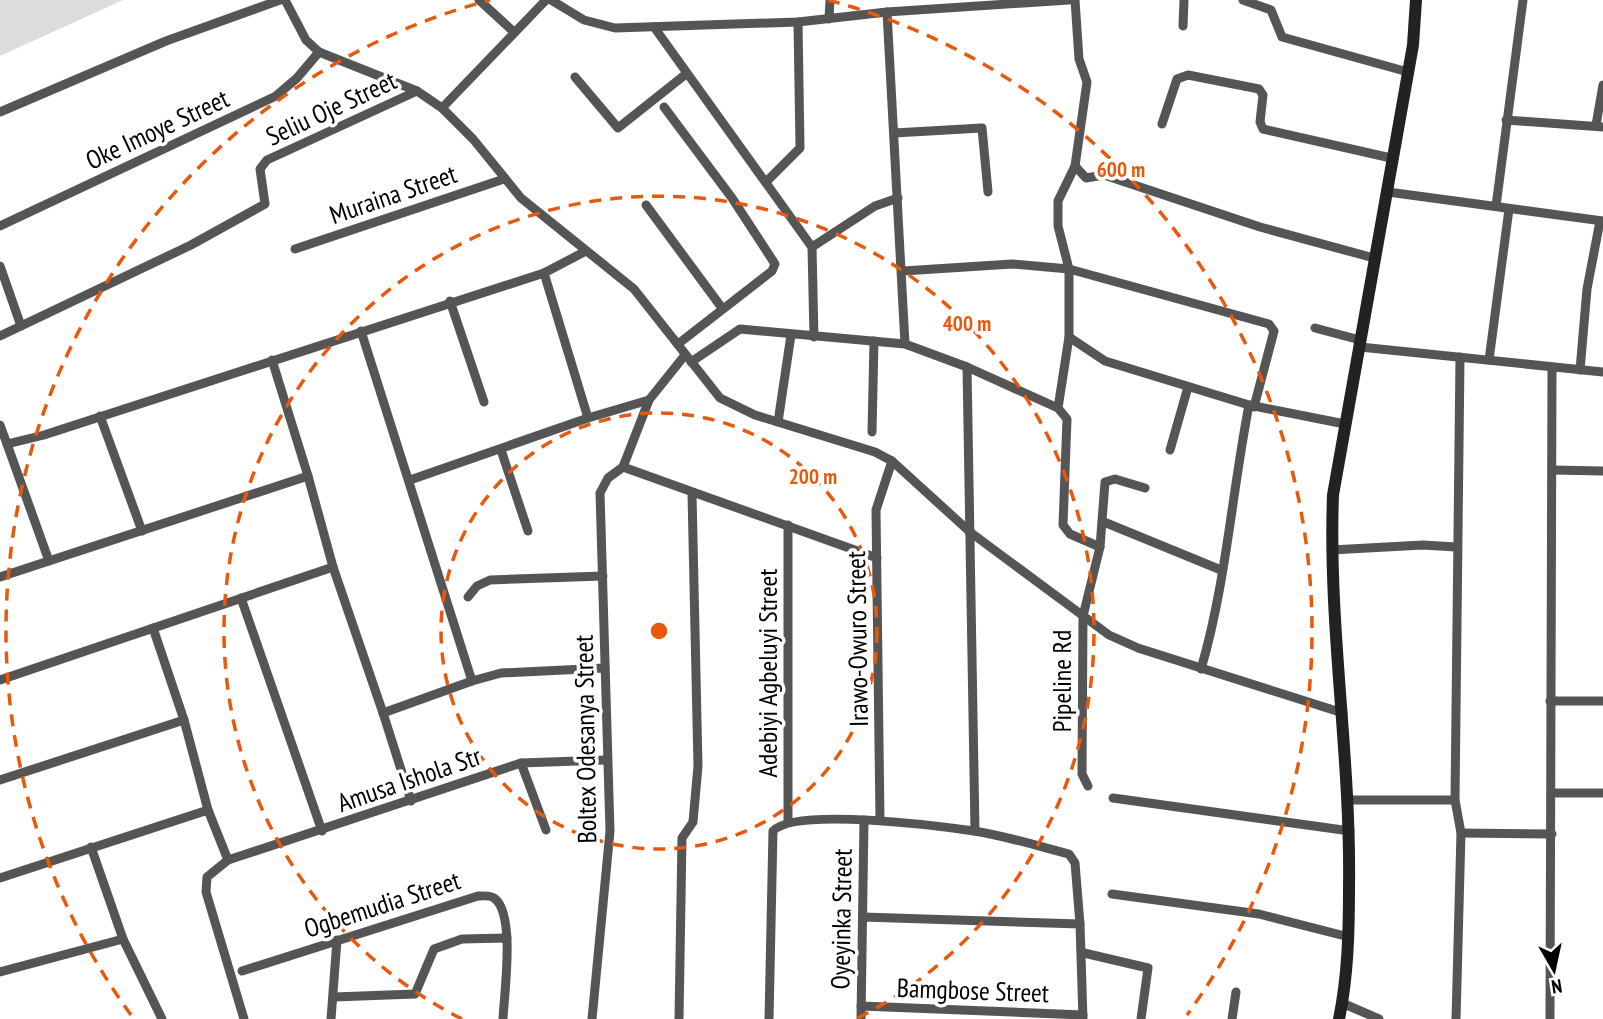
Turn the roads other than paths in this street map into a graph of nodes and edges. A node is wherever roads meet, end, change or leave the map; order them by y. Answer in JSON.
{"nodes":[{"id":1,"x":280,"y":0,"type":"edge"},
{"id":2,"x":285,"y":0,"type":"edge"},
{"id":3,"x":479,"y":0,"type":"edge"},
{"id":4,"x":546,"y":0,"type":"edge"},
{"id":5,"x":551,"y":0,"type":"edge"},
{"id":6,"x":830,"y":0,"type":"edge"},
{"id":7,"x":1069,"y":0,"type":"edge"},
{"id":8,"x":1075,"y":0,"type":"edge"},
{"id":9,"x":1184,"y":0,"type":"edge"},
{"id":10,"x":1243,"y":0,"type":"edge"},
{"id":11,"x":1416,"y":0,"type":"edge"},
{"id":12,"x":1523,"y":0,"type":"edge"},
{"id":13,"x":887,"y":12,"type":"junction"},
{"id":14,"x":829,"y":19,"type":"junction"},
{"id":15,"x":799,"y":22,"type":"junction"},
{"id":16,"x":1183,"y":26,"type":"dead end"},
{"id":17,"x":654,"y":27,"type":"junction"},
{"id":18,"x":514,"y":32,"type":"junction"},
{"id":19,"x":319,"y":52,"type":"junction"},
{"id":20,"x":1408,"y":72,"type":"junction"},
{"id":21,"x":686,"y":74,"type":"junction"},
{"id":22,"x":575,"y":77,"type":"dead end"},
{"id":23,"x":1603,"y":85,"type":"edge"},
{"id":24,"x":417,"y":90,"type":"junction"},
{"id":25,"x":664,"y":107,"type":"dead end"},
{"id":26,"x":442,"y":108,"type":"junction"},
{"id":27,"x":0,"y":112,"type":"edge"},
{"id":28,"x":1506,"y":120,"type":"junction"},
{"id":29,"x":1162,"y":124,"type":"dead end"},
{"id":30,"x":1599,"y":126,"type":"edge"},
{"id":31,"x":894,"y":132,"type":"junction"},
{"id":32,"x":1391,"y":158,"type":"junction"},
{"id":33,"x":1075,"y":166,"type":"junction"},
{"id":34,"x":504,"y":178,"type":"junction"},
{"id":35,"x":767,"y":181,"type":"junction"},
{"id":36,"x":988,"y":192,"type":"dead end"},
{"id":37,"x":1388,"y":192,"type":"junction"},
{"id":38,"x":898,"y":198,"type":"junction"},
{"id":39,"x":646,"y":205,"type":"dead end"},
{"id":40,"x":1496,"y":206,"type":"junction"},
{"id":41,"x":1509,"y":209,"type":"junction"},
{"id":42,"x":1602,"y":221,"type":"edge"},
{"id":43,"x":0,"y":226,"type":"edge"},
{"id":44,"x":812,"y":247,"type":"junction"},
{"id":45,"x":295,"y":249,"type":"dead end"},
{"id":46,"x":586,"y":251,"type":"junction"},
{"id":47,"x":1374,"y":258,"type":"junction"},
{"id":48,"x":0,"y":266,"type":"edge"},
{"id":49,"x":1069,"y":269,"type":"junction"},
{"id":50,"x":903,"y":271,"type":"junction"},
{"id":51,"x":544,"y":273,"type":"junction"},
{"id":52,"x":450,"y":301,"type":"junction"},
{"id":53,"x":722,"y":308,"type":"junction"},
{"id":54,"x":21,"y":326,"type":"junction"},
{"id":55,"x":1315,"y":328,"type":"dead end"},
{"id":56,"x":360,"y":331,"type":"junction"},
{"id":57,"x":791,"y":335,"type":"junction"},
{"id":58,"x":0,"y":336,"type":"edge"},
{"id":59,"x":814,"y":337,"type":"junction"},
{"id":60,"x":1069,"y":337,"type":"junction"},
{"id":61,"x":874,"y":341,"type":"junction"},
{"id":62,"x":1360,"y":343,"type":"junction"},
{"id":63,"x":678,"y":344,"type":"junction"},
{"id":64,"x":905,"y":344,"type":"junction"},
{"id":65,"x":1460,"y":357,"type":"junction"},
{"id":66,"x":688,"y":358,"type":"junction"},
{"id":67,"x":272,"y":359,"type":"junction"},
{"id":68,"x":1489,"y":360,"type":"junction"},
{"id":69,"x":1552,"y":366,"type":"junction"},
{"id":70,"x":967,"y":367,"type":"junction"},
{"id":71,"x":1580,"y":370,"type":"junction"},
{"id":72,"x":1603,"y":372,"type":"edge"},
{"id":73,"x":1188,"y":387,"type":"junction"},
{"id":74,"x":649,"y":401,"type":"junction"},
{"id":75,"x":484,"y":402,"type":"dead end"},
{"id":76,"x":1252,"y":406,"type":"junction"},
{"id":77,"x":1058,"y":408,"type":"junction"},
{"id":78,"x":100,"y":416,"type":"junction"},
{"id":79,"x":588,"y":418,"type":"junction"},
{"id":80,"x":778,"y":422,"type":"junction"},
{"id":81,"x":1345,"y":424,"type":"junction"},
{"id":82,"x":0,"y":425,"type":"edge"},
{"id":83,"x":872,"y":432,"type":"dead end"},
{"id":84,"x":7,"y":444,"type":"junction"},
{"id":85,"x":501,"y":450,"type":"junction"},
{"id":86,"x":1170,"y":450,"type":"dead end"},
{"id":87,"x":892,"y":461,"type":"junction"},
{"id":88,"x":623,"y":467,"type":"junction"},
{"id":89,"x":1552,"y":470,"type":"junction"},
{"id":90,"x":1603,"y":471,"type":"edge"},
{"id":91,"x":308,"y":476,"type":"junction"},
{"id":92,"x":410,"y":480,"type":"junction"},
{"id":93,"x":1145,"y":488,"type":"dead end"},
{"id":94,"x":692,"y":494,"type":"junction"},
{"id":95,"x":1104,"y":522,"type":"junction"},
{"id":96,"x":788,"y":525,"type":"junction"},
{"id":97,"x":142,"y":531,"type":"junction"},
{"id":98,"x":528,"y":531,"type":"dead end"},
{"id":99,"x":970,"y":532,"type":"junction"},
{"id":100,"x":1100,"y":547,"type":"junction"},
{"id":101,"x":1456,"y":547,"type":"junction"},
{"id":102,"x":1331,"y":550,"type":"junction"},
{"id":103,"x":877,"y":558,"type":"junction"},
{"id":104,"x":49,"y":561,"type":"junction"},
{"id":105,"x":333,"y":567,"type":"junction"},
{"id":106,"x":1221,"y":569,"type":"junction"},
{"id":107,"x":603,"y":576,"type":"junction"},
{"id":108,"x":0,"y":578,"type":"edge"},
{"id":109,"x":468,"y":597,"type":"dead end"},
{"id":110,"x":241,"y":598,"type":"junction"},
{"id":111,"x":1083,"y":616,"type":"junction"},
{"id":112,"x":153,"y":628,"type":"junction"},
{"id":113,"x":605,"y":668,"type":"junction"},
{"id":114,"x":1201,"y":669,"type":"junction"},
{"id":115,"x":0,"y":680,"type":"edge"},
{"id":116,"x":472,"y":681,"type":"junction"},
{"id":117,"x":1550,"y":701,"type":"junction"},
{"id":118,"x":1603,"y":701,"type":"edge"},
{"id":119,"x":383,"y":713,"type":"junction"},
{"id":120,"x":1343,"y":713,"type":"junction"},
{"id":121,"x":184,"y":720,"type":"junction"},
{"id":122,"x":606,"y":760,"type":"junction"},
{"id":123,"x":521,"y":764,"type":"junction"},
{"id":124,"x":0,"y":780,"type":"edge"},
{"id":125,"x":1088,"y":786,"type":"dead end"},
{"id":126,"x":1551,"y":793,"type":"junction"},
{"id":127,"x":1603,"y":793,"type":"edge"},
{"id":128,"x":1113,"y":798,"type":"dead end"},
{"id":129,"x":1347,"y":800,"type":"junction"},
{"id":130,"x":1455,"y":800,"type":"junction"},
{"id":131,"x":411,"y":801,"type":"junction"},
{"id":132,"x":208,"y":810,"type":"junction"},
{"id":133,"x":864,"y":820,"type":"junction"},
{"id":134,"x":880,"y":820,"type":"junction"},
{"id":135,"x":788,"y":821,"type":"junction"},
{"id":136,"x":546,"y":830,"type":"dead end"},
{"id":137,"x":322,"y":831,"type":"junction"},
{"id":138,"x":975,"y":831,"type":"junction"},
{"id":139,"x":1350,"y":831,"type":"junction"},
{"id":140,"x":1461,"y":833,"type":"junction"},
{"id":141,"x":1552,"y":834,"type":"junction"},
{"id":142,"x":91,"y":847,"type":"junction"},
{"id":143,"x":228,"y":860,"type":"junction"},
{"id":144,"x":0,"y":878,"type":"edge"},
{"id":145,"x":1112,"y":894,"type":"dead end"},
{"id":146,"x":863,"y":917,"type":"junction"},
{"id":147,"x":1080,"y":924,"type":"junction"},
{"id":148,"x":1349,"y":937,"type":"junction"},
{"id":149,"x":507,"y":938,"type":"junction"},
{"id":150,"x":123,"y":939,"type":"junction"},
{"id":151,"x":337,"y":940,"type":"junction"},
{"id":152,"x":1084,"y":953,"type":"junction"},
{"id":153,"x":242,"y":971,"type":"dead end"},
{"id":154,"x":0,"y":972,"type":"edge"},
{"id":155,"x":1236,"y":992,"type":"dead end"},
{"id":156,"x":334,"y":997,"type":"junction"},
{"id":157,"x":1342,"y":1003,"type":"junction"},
{"id":158,"x":861,"y":1006,"type":"junction"},
{"id":159,"x":1083,"y":1017,"type":"edge"},
{"id":160,"x":162,"y":1019,"type":"edge"},
{"id":161,"x":244,"y":1019,"type":"edge"},
{"id":162,"x":331,"y":1019,"type":"edge"},
{"id":163,"x":503,"y":1019,"type":"edge"},
{"id":164,"x":592,"y":1019,"type":"edge"},
{"id":165,"x":678,"y":1019,"type":"edge"},
{"id":166,"x":769,"y":1019,"type":"edge"},
{"id":167,"x":861,"y":1019,"type":"edge"},
{"id":168,"x":1141,"y":1019,"type":"edge"},
{"id":169,"x":1232,"y":1019,"type":"edge"},
{"id":170,"x":1339,"y":1019,"type":"edge"},
{"id":171,"x":1380,"y":1019,"type":"edge"},
{"id":172,"x":1456,"y":1019,"type":"edge"},
{"id":173,"x":1550,"y":1019,"type":"edge"}],
"edges":[{"from":1,"to":27,"type":"street"},
{"from":2,"to":19,"type":"street"},
{"from":3,"to":18,"type":"street"},
{"from":4,"to":18,"type":"street"},
{"from":5,"to":17,"type":"street"},
{"from":6,"to":14,"type":"street"},
{"from":7,"to":13,"type":"street"},
{"from":8,"to":33,"type":"street"},
{"from":9,"to":16,"type":"street"},
{"from":10,"to":20,"type":"street"},
{"from":11,"to":20,"type":"main road"},
{"from":12,"to":28,"type":"street"},
{"from":13,"to":14,"type":"street"},
{"from":13,"to":31,"type":"street"},
{"from":14,"to":15,"type":"street"},
{"from":15,"to":17,"type":"street"},
{"from":15,"to":35,"type":"street"},
{"from":17,"to":21,"type":"street"},
{"from":18,"to":26,"type":"street"},
{"from":19,"to":24,"type":"street"},
{"from":19,"to":43,"type":"street","name":"Oke Imoye Street"},
{"from":20,"to":32,"type":"main road"},
{"from":21,"to":22,"type":"street"},
{"from":21,"to":35,"type":"street"},
{"from":23,"to":30,"type":"street"},
{"from":24,"to":26,"type":"street"},
{"from":24,"to":54,"type":"street","name":"Seliu Oje Street"},
{"from":25,"to":53,"type":"street"},
{"from":26,"to":34,"type":"street"},
{"from":28,"to":30,"type":"street"},
{"from":28,"to":40,"type":"street"},
{"from":29,"to":32,"type":"street"},
{"from":31,"to":36,"type":"street"},
{"from":31,"to":38,"type":"street"},
{"from":32,"to":37,"type":"main road"},
{"from":33,"to":47,"type":"street"},
{"from":33,"to":49,"type":"street"},
{"from":34,"to":45,"type":"street","name":"Muraina Street"},
{"from":34,"to":46,"type":"street"},
{"from":35,"to":44,"type":"street"},
{"from":37,"to":40,"type":"street"},
{"from":37,"to":47,"type":"main road"},
{"from":38,"to":44,"type":"street"},
{"from":38,"to":50,"type":"street"},
{"from":39,"to":53,"type":"street"},
{"from":40,"to":41,"type":"street"},
{"from":41,"to":42,"type":"street"},
{"from":41,"to":68,"type":"street"},
{"from":42,"to":71,"type":"street"},
{"from":44,"to":59,"type":"street"},
{"from":46,"to":51,"type":"street"},
{"from":46,"to":63,"type":"street"},
{"from":47,"to":62,"type":"main road"},
{"from":48,"to":54,"type":"street"},
{"from":49,"to":50,"type":"street"},
{"from":49,"to":60,"type":"street"},
{"from":49,"to":76,"type":"street"},
{"from":50,"to":64,"type":"street"},
{"from":51,"to":52,"type":"street"},
{"from":51,"to":79,"type":"street"},
{"from":52,"to":56,"type":"street"},
{"from":52,"to":75,"type":"street"},
{"from":53,"to":63,"type":"street"},
{"from":54,"to":58,"type":"street"},
{"from":55,"to":62,"type":"street"},
{"from":56,"to":67,"type":"street"},
{"from":56,"to":92,"type":"street"},
{"from":57,"to":59,"type":"street"},
{"from":57,"to":66,"type":"street"},
{"from":57,"to":80,"type":"street"},
{"from":59,"to":61,"type":"street"},
{"from":60,"to":73,"type":"street"},
{"from":60,"to":77,"type":"street"},
{"from":61,"to":64,"type":"street"},
{"from":61,"to":83,"type":"street"},
{"from":62,"to":65,"type":"street"},
{"from":62,"to":81,"type":"main road"},
{"from":63,"to":66,"type":"street"},
{"from":64,"to":70,"type":"street"},
{"from":65,"to":68,"type":"street"},
{"from":65,"to":101,"type":"street"},
{"from":66,"to":74,"type":"street"},
{"from":66,"to":80,"type":"street"},
{"from":67,"to":78,"type":"street"},
{"from":67,"to":91,"type":"street"},
{"from":68,"to":69,"type":"street"},
{"from":69,"to":71,"type":"street"},
{"from":69,"to":89,"type":"street"},
{"from":70,"to":77,"type":"street"},
{"from":70,"to":99,"type":"street"},
{"from":71,"to":72,"type":"street"},
{"from":73,"to":76,"type":"street"},
{"from":73,"to":86,"type":"street"},
{"from":74,"to":79,"type":"street"},
{"from":74,"to":88,"type":"street"},
{"from":76,"to":81,"type":"street"},
{"from":76,"to":106,"type":"street"},
{"from":77,"to":100,"type":"street"},
{"from":78,"to":84,"type":"street"},
{"from":78,"to":97,"type":"street"},
{"from":79,"to":85,"type":"street"},
{"from":80,"to":87,"type":"street"},
{"from":81,"to":102,"type":"main road"},
{"from":82,"to":84,"type":"street"},
{"from":84,"to":104,"type":"street"},
{"from":85,"to":92,"type":"street"},
{"from":85,"to":98,"type":"street"},
{"from":87,"to":99,"type":"street"},
{"from":87,"to":103,"type":"street","name":"Irawo-Owuro Street"},
{"from":88,"to":94,"type":"street"},
{"from":88,"to":107,"type":"street","name":"Boltex Odesanya Street"},
{"from":89,"to":90,"type":"street"},
{"from":89,"to":117,"type":"street"},
{"from":91,"to":97,"type":"street"},
{"from":91,"to":105,"type":"street"},
{"from":92,"to":116,"type":"street"},
{"from":93,"to":95,"type":"street","name":"Pipeline Rd"},
{"from":94,"to":96,"type":"street"},
{"from":94,"to":165,"type":"street"},
{"from":95,"to":100,"type":"street","name":"Pipeline Rd"},
{"from":95,"to":106,"type":"street"},
{"from":96,"to":103,"type":"street"},
{"from":96,"to":135,"type":"street","name":"Adebiyi Agbeluyi Street"},
{"from":97,"to":104,"type":"street"},
{"from":99,"to":111,"type":"street"},
{"from":99,"to":138,"type":"street"},
{"from":100,"to":111,"type":"street","name":"Pipeline Rd"},
{"from":101,"to":102,"type":"street"},
{"from":101,"to":130,"type":"street"},
{"from":102,"to":120,"type":"main road"},
{"from":103,"to":134,"type":"street","name":"Irawo-Owuro Street"},
{"from":104,"to":108,"type":"street"},
{"from":105,"to":110,"type":"street"},
{"from":105,"to":119,"type":"street"},
{"from":106,"to":114,"type":"street"},
{"from":107,"to":109,"type":"street"},
{"from":107,"to":113,"type":"street","name":"Boltex Odesanya Street"},
{"from":110,"to":112,"type":"street"},
{"from":110,"to":137,"type":"street"},
{"from":111,"to":114,"type":"street"},
{"from":111,"to":125,"type":"street","name":"Pipeline Rd"},
{"from":112,"to":115,"type":"street"},
{"from":112,"to":121,"type":"street"},
{"from":113,"to":116,"type":"street"},
{"from":113,"to":122,"type":"street","name":"Boltex Odesanya Street"},
{"from":114,"to":120,"type":"street"},
{"from":116,"to":119,"type":"street"},
{"from":117,"to":118,"type":"street"},
{"from":117,"to":126,"type":"street"},
{"from":119,"to":131,"type":"street"},
{"from":120,"to":129,"type":"main road"},
{"from":121,"to":124,"type":"street"},
{"from":121,"to":132,"type":"street"},
{"from":122,"to":123,"type":"street","name":"Amusa Ishola Str"},
{"from":122,"to":164,"type":"street","name":"Boltex Odesanya Street"},
{"from":123,"to":131,"type":"street","name":"Amusa Ishola Str"},
{"from":123,"to":136,"type":"street"},
{"from":126,"to":127,"type":"street"},
{"from":126,"to":141,"type":"street"},
{"from":128,"to":139,"type":"street"},
{"from":129,"to":130,"type":"street"},
{"from":129,"to":139,"type":"main road"},
{"from":130,"to":140,"type":"street"},
{"from":131,"to":137,"type":"street","name":"Amusa Ishola Str"},
{"from":132,"to":142,"type":"street"},
{"from":132,"to":143,"type":"street"},
{"from":133,"to":134,"type":"street"},
{"from":133,"to":135,"type":"street"},
{"from":133,"to":146,"type":"street","name":"Oyeyinka Street"},
{"from":134,"to":138,"type":"street"},
{"from":135,"to":166,"type":"street"},
{"from":137,"to":143,"type":"street","name":"Amusa Ishola Str"},
{"from":138,"to":147,"type":"street"},
{"from":139,"to":148,"type":"main road"},
{"from":140,"to":141,"type":"street"},
{"from":140,"to":172,"type":"street"},
{"from":141,"to":173,"type":"street"},
{"from":142,"to":144,"type":"street"},
{"from":142,"to":150,"type":"street"},
{"from":143,"to":161,"type":"street"},
{"from":145,"to":148,"type":"street"},
{"from":146,"to":147,"type":"street"},
{"from":146,"to":158,"type":"street","name":"Oyeyinka Street"},
{"from":147,"to":152,"type":"street"},
{"from":148,"to":157,"type":"main road"},
{"from":149,"to":151,"type":"street","name":"Ogbemudia Street"},
{"from":149,"to":156,"type":"street"},
{"from":149,"to":163,"type":"street"},
{"from":150,"to":154,"type":"street"},
{"from":150,"to":160,"type":"street"},
{"from":151,"to":153,"type":"street","name":"Ogbemudia Street"},
{"from":151,"to":156,"type":"street"},
{"from":152,"to":159,"type":"street"},
{"from":152,"to":168,"type":"street"},
{"from":155,"to":169,"type":"street"},
{"from":156,"to":162,"type":"street"},
{"from":157,"to":170,"type":"main road"},
{"from":157,"to":171,"type":"street"},
{"from":158,"to":159,"type":"street","name":"Bamgbose Street"},
{"from":158,"to":167,"type":"street","name":"Oyeyinka Street"}]}
